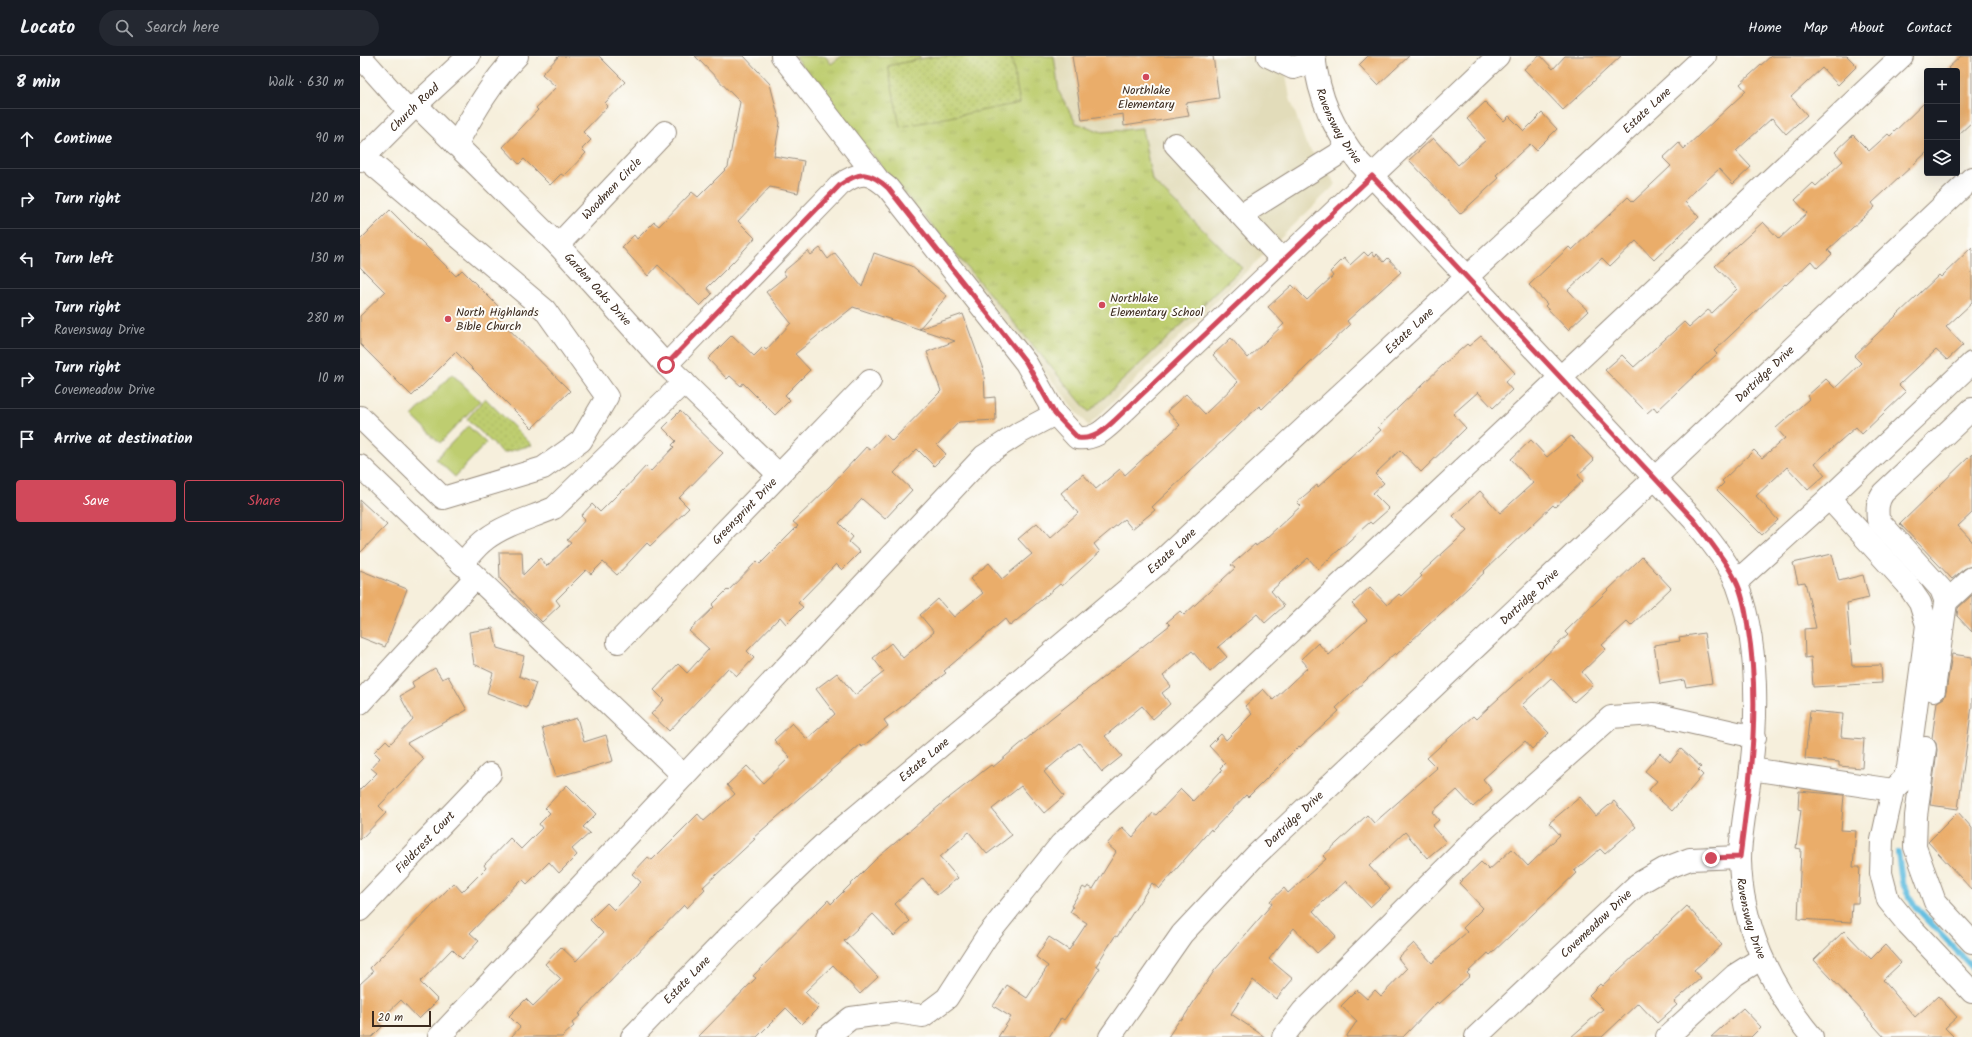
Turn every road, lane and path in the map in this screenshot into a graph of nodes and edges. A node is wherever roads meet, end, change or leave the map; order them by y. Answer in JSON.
{"nodes":[{"id":1,"x":360,"y":56,"type":"edge"},
{"id":2,"x":469,"y":56,"type":"edge"},
{"id":3,"x":517,"y":56,"type":"edge"},
{"id":4,"x":782,"y":56,"type":"edge"},
{"id":5,"x":1268,"y":56,"type":"edge"},
{"id":6,"x":1498,"y":56,"type":"edge"},
{"id":7,"x":1705,"y":56,"type":"edge"},
{"id":8,"x":1902,"y":56,"type":"edge"},
{"id":9,"x":1314,"y":58,"type":"edge"},
{"id":10,"x":412,"y":108,"type":"junction"},
{"id":11,"x":665,"y":132,"type":"dead end"},
{"id":12,"x":1175,"y":144,"type":"dead end"},
{"id":13,"x":456,"y":145,"type":"junction"},
{"id":14,"x":1348,"y":148,"type":"junction"},
{"id":15,"x":362,"y":159,"type":"edge"},
{"id":16,"x":1372,"y":176,"type":"junction"},
{"id":17,"x":876,"y":178,"type":"junction"},
{"id":18,"x":1972,"y":178,"type":"edge"},
{"id":19,"x":1241,"y":216,"type":"junction"},
{"id":20,"x":558,"y":245,"type":"junction"},
{"id":21,"x":1275,"y":252,"type":"dead end"},
{"id":22,"x":1468,"y":277,"type":"junction"},
{"id":23,"x":1972,"y":362,"type":"edge"},
{"id":24,"x":666,"y":365,"type":"junction"},
{"id":25,"x":1560,"y":376,"type":"junction"},
{"id":26,"x":870,"y":381,"type":"dead end"},
{"id":27,"x":684,"y":382,"type":"junction"},
{"id":28,"x":1972,"y":409,"type":"edge"},
{"id":29,"x":1055,"y":414,"type":"junction"},
{"id":30,"x":360,"y":417,"type":"edge"},
{"id":31,"x":360,"y":466,"type":"edge"},
{"id":32,"x":779,"y":475,"type":"junction"},
{"id":33,"x":1655,"y":478,"type":"junction"},
{"id":34,"x":1829,"y":498,"type":"junction"},
{"id":35,"x":469,"y":571,"type":"junction"},
{"id":36,"x":1972,"y":578,"type":"edge"},
{"id":37,"x":1736,"y":582,"type":"junction"},
{"id":38,"x":1946,"y":602,"type":"junction"},
{"id":39,"x":618,"y":642,"type":"dead end"},
{"id":40,"x":360,"y":703,"type":"edge"},
{"id":41,"x":1754,"y":737,"type":"junction"},
{"id":42,"x":1751,"y":769,"type":"junction"},
{"id":43,"x":490,"y":774,"type":"dead end"},
{"id":44,"x":684,"y":776,"type":"junction"},
{"id":45,"x":1893,"y":790,"type":"junction"},
{"id":46,"x":1740,"y":857,"type":"junction"},
{"id":47,"x":360,"y":910,"type":"edge"},
{"id":48,"x":1972,"y":942,"type":"edge"},
{"id":49,"x":1762,"y":958,"type":"junction"},
{"id":50,"x":1972,"y":992,"type":"edge"},
{"id":51,"x":439,"y":1037,"type":"edge"},
{"id":52,"x":632,"y":1037,"type":"edge"},
{"id":53,"x":827,"y":1037,"type":"edge"},
{"id":54,"x":1110,"y":1037,"type":"edge"},
{"id":55,"x":1283,"y":1037,"type":"edge"},
{"id":56,"x":1476,"y":1037,"type":"edge"},
{"id":57,"x":1667,"y":1037,"type":"edge"},
{"id":58,"x":1812,"y":1037,"type":"edge"}],
"edges":[{"from":1,"to":10,"type":"street","name":"Garden Oaks Drive"},
{"from":2,"to":10,"type":"street","name":"Church Road"},
{"from":3,"to":13,"type":"street"},
{"from":4,"to":17,"type":"street"},
{"from":5,"to":9,"type":"street"},
{"from":6,"to":16,"type":"street"},
{"from":7,"to":22,"type":"street","name":"Estate Lane"},
{"from":8,"to":25,"type":"street"},
{"from":9,"to":14,"type":"street","name":"Ravensway Drive"},
{"from":10,"to":13,"type":"street","name":"Garden Oaks Drive"},
{"from":10,"to":15,"type":"street","name":"Church Road"},
{"from":11,"to":20,"type":"street","name":"Woodmen Circle"},
{"from":12,"to":19,"type":"street"},
{"from":13,"to":20,"type":"street","name":"Garden Oaks Drive"},
{"from":14,"to":16,"type":"street","name":"Ravensway Drive"},
{"from":14,"to":19,"type":"street"},
{"from":15,"to":30,"type":"street"},
{"from":16,"to":22,"type":"street","name":"Ravensway Drive"},
{"from":16,"to":29,"type":"street"},
{"from":17,"to":24,"type":"street"},
{"from":17,"to":29,"type":"street"},
{"from":18,"to":33,"type":"street","name":"Dartridge Drive"},
{"from":19,"to":21,"type":"street"},
{"from":20,"to":24,"type":"street","name":"Garden Oaks Drive"},
{"from":22,"to":25,"type":"street","name":"Ravensway Drive"},
{"from":22,"to":52,"type":"street","name":"Estate Lane"},
{"from":23,"to":34,"type":"street"},
{"from":24,"to":27,"type":"street","name":"Garden Oaks Drive"},
{"from":25,"to":33,"type":"street","name":"Ravensway Drive"},
{"from":25,"to":53,"type":"street"},
{"from":26,"to":32,"type":"street","name":"Greensprint Drive"},
{"from":27,"to":32,"type":"street","name":"Garden Oaks Drive"},
{"from":27,"to":35,"type":"street"},
{"from":28,"to":38,"type":"street"},
{"from":29,"to":44,"type":"street"},
{"from":31,"to":35,"type":"street"},
{"from":32,"to":39,"type":"street","name":"Greensprint Drive"},
{"from":33,"to":37,"type":"street","name":"Ravensway Drive"},
{"from":33,"to":54,"type":"street","name":"Dartridge Drive"},
{"from":34,"to":37,"type":"street"},
{"from":34,"to":45,"type":"street"},
{"from":35,"to":40,"type":"street"},
{"from":35,"to":44,"type":"street"},
{"from":36,"to":38,"type":"street"},
{"from":37,"to":41,"type":"street","name":"Ravensway Drive"},
{"from":38,"to":48,"type":"street"},
{"from":41,"to":42,"type":"street","name":"Ravensway Drive"},
{"from":41,"to":55,"type":"street"},
{"from":42,"to":45,"type":"street"},
{"from":42,"to":46,"type":"street","name":"Ravensway Drive"},
{"from":43,"to":47,"type":"street","name":"Fieldcrest Court"},
{"from":44,"to":51,"type":"street"},
{"from":45,"to":50,"type":"street"},
{"from":46,"to":49,"type":"street","name":"Ravensway Drive"},
{"from":46,"to":56,"type":"street","name":"Covemeadow Drive"},
{"from":49,"to":57,"type":"street"},
{"from":49,"to":58,"type":"street","name":"Ravensway Drive"}]}
